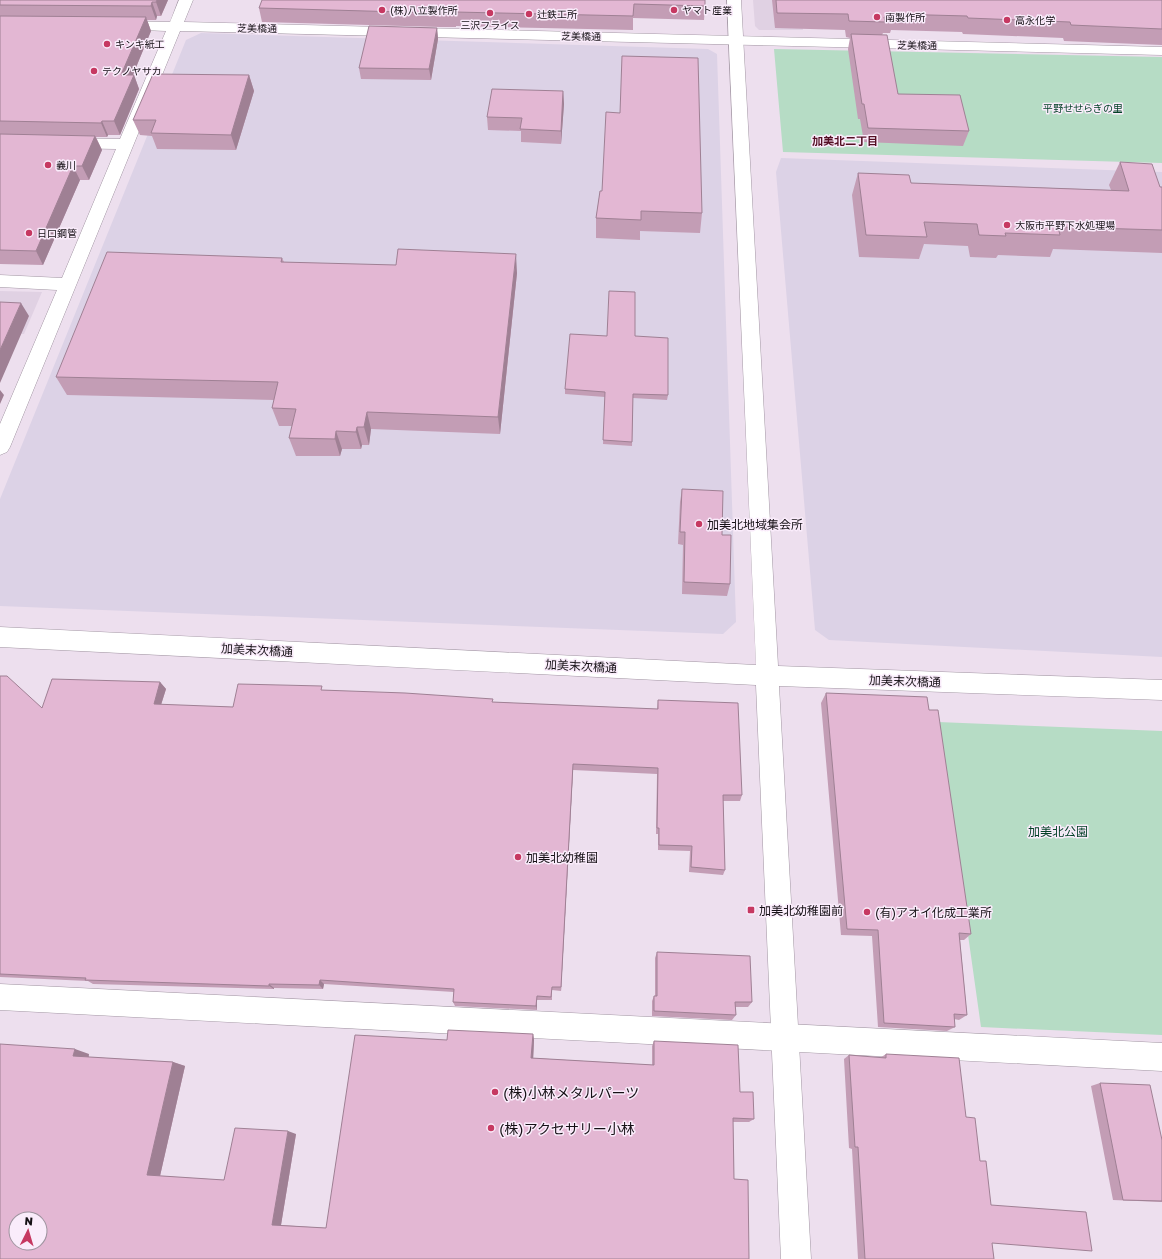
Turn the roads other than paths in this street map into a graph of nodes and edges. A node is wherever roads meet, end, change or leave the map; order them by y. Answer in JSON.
{"nodes":[{"id":1,"x":186,"y":0,"type":"edge"},
{"id":2,"x":734,"y":0,"type":"edge"},
{"id":3,"x":103,"y":25,"type":"edge"},
{"id":4,"x":174,"y":26,"type":"junction"},
{"id":5,"x":736,"y":40,"type":"junction"},
{"id":6,"x":1162,"y":51,"type":"edge"},
{"id":7,"x":55,"y":142,"type":"edge"},
{"id":8,"x":125,"y":144,"type":"junction"},
{"id":9,"x":0,"y":281,"type":"edge"},
{"id":10,"x":67,"y":284,"type":"junction"},
{"id":11,"x":0,"y":447,"type":"edge"},
{"id":12,"x":0,"y":637,"type":"edge"},
{"id":13,"x":768,"y":676,"type":"junction"},
{"id":14,"x":1162,"y":690,"type":"edge"},
{"id":15,"x":0,"y":998,"type":"edge"},
{"id":16,"x":786,"y":1038,"type":"junction"},
{"id":17,"x":1162,"y":1057,"type":"edge"},
{"id":18,"x":796,"y":1259,"type":"edge"}],
"edges":[{"from":1,"to":4,"type":"street"},
{"from":2,"to":5,"type":"street"},
{"from":3,"to":4,"type":"street","name":"芝美橋通"},
{"from":4,"to":5,"type":"street","name":"芝美橋通"},
{"from":4,"to":8,"type":"street"},
{"from":5,"to":6,"type":"street","name":"芝美橋通"},
{"from":5,"to":13,"type":"street"},
{"from":7,"to":8,"type":"street"},
{"from":8,"to":10,"type":"street"},
{"from":9,"to":10,"type":"street"},
{"from":10,"to":11,"type":"street"},
{"from":12,"to":13,"type":"street","name":"加美末次橋通"},
{"from":13,"to":14,"type":"street","name":"加美末次橋通"},
{"from":13,"to":16,"type":"street"},
{"from":15,"to":16,"type":"street"},
{"from":16,"to":17,"type":"street"},
{"from":16,"to":18,"type":"street"}]}
